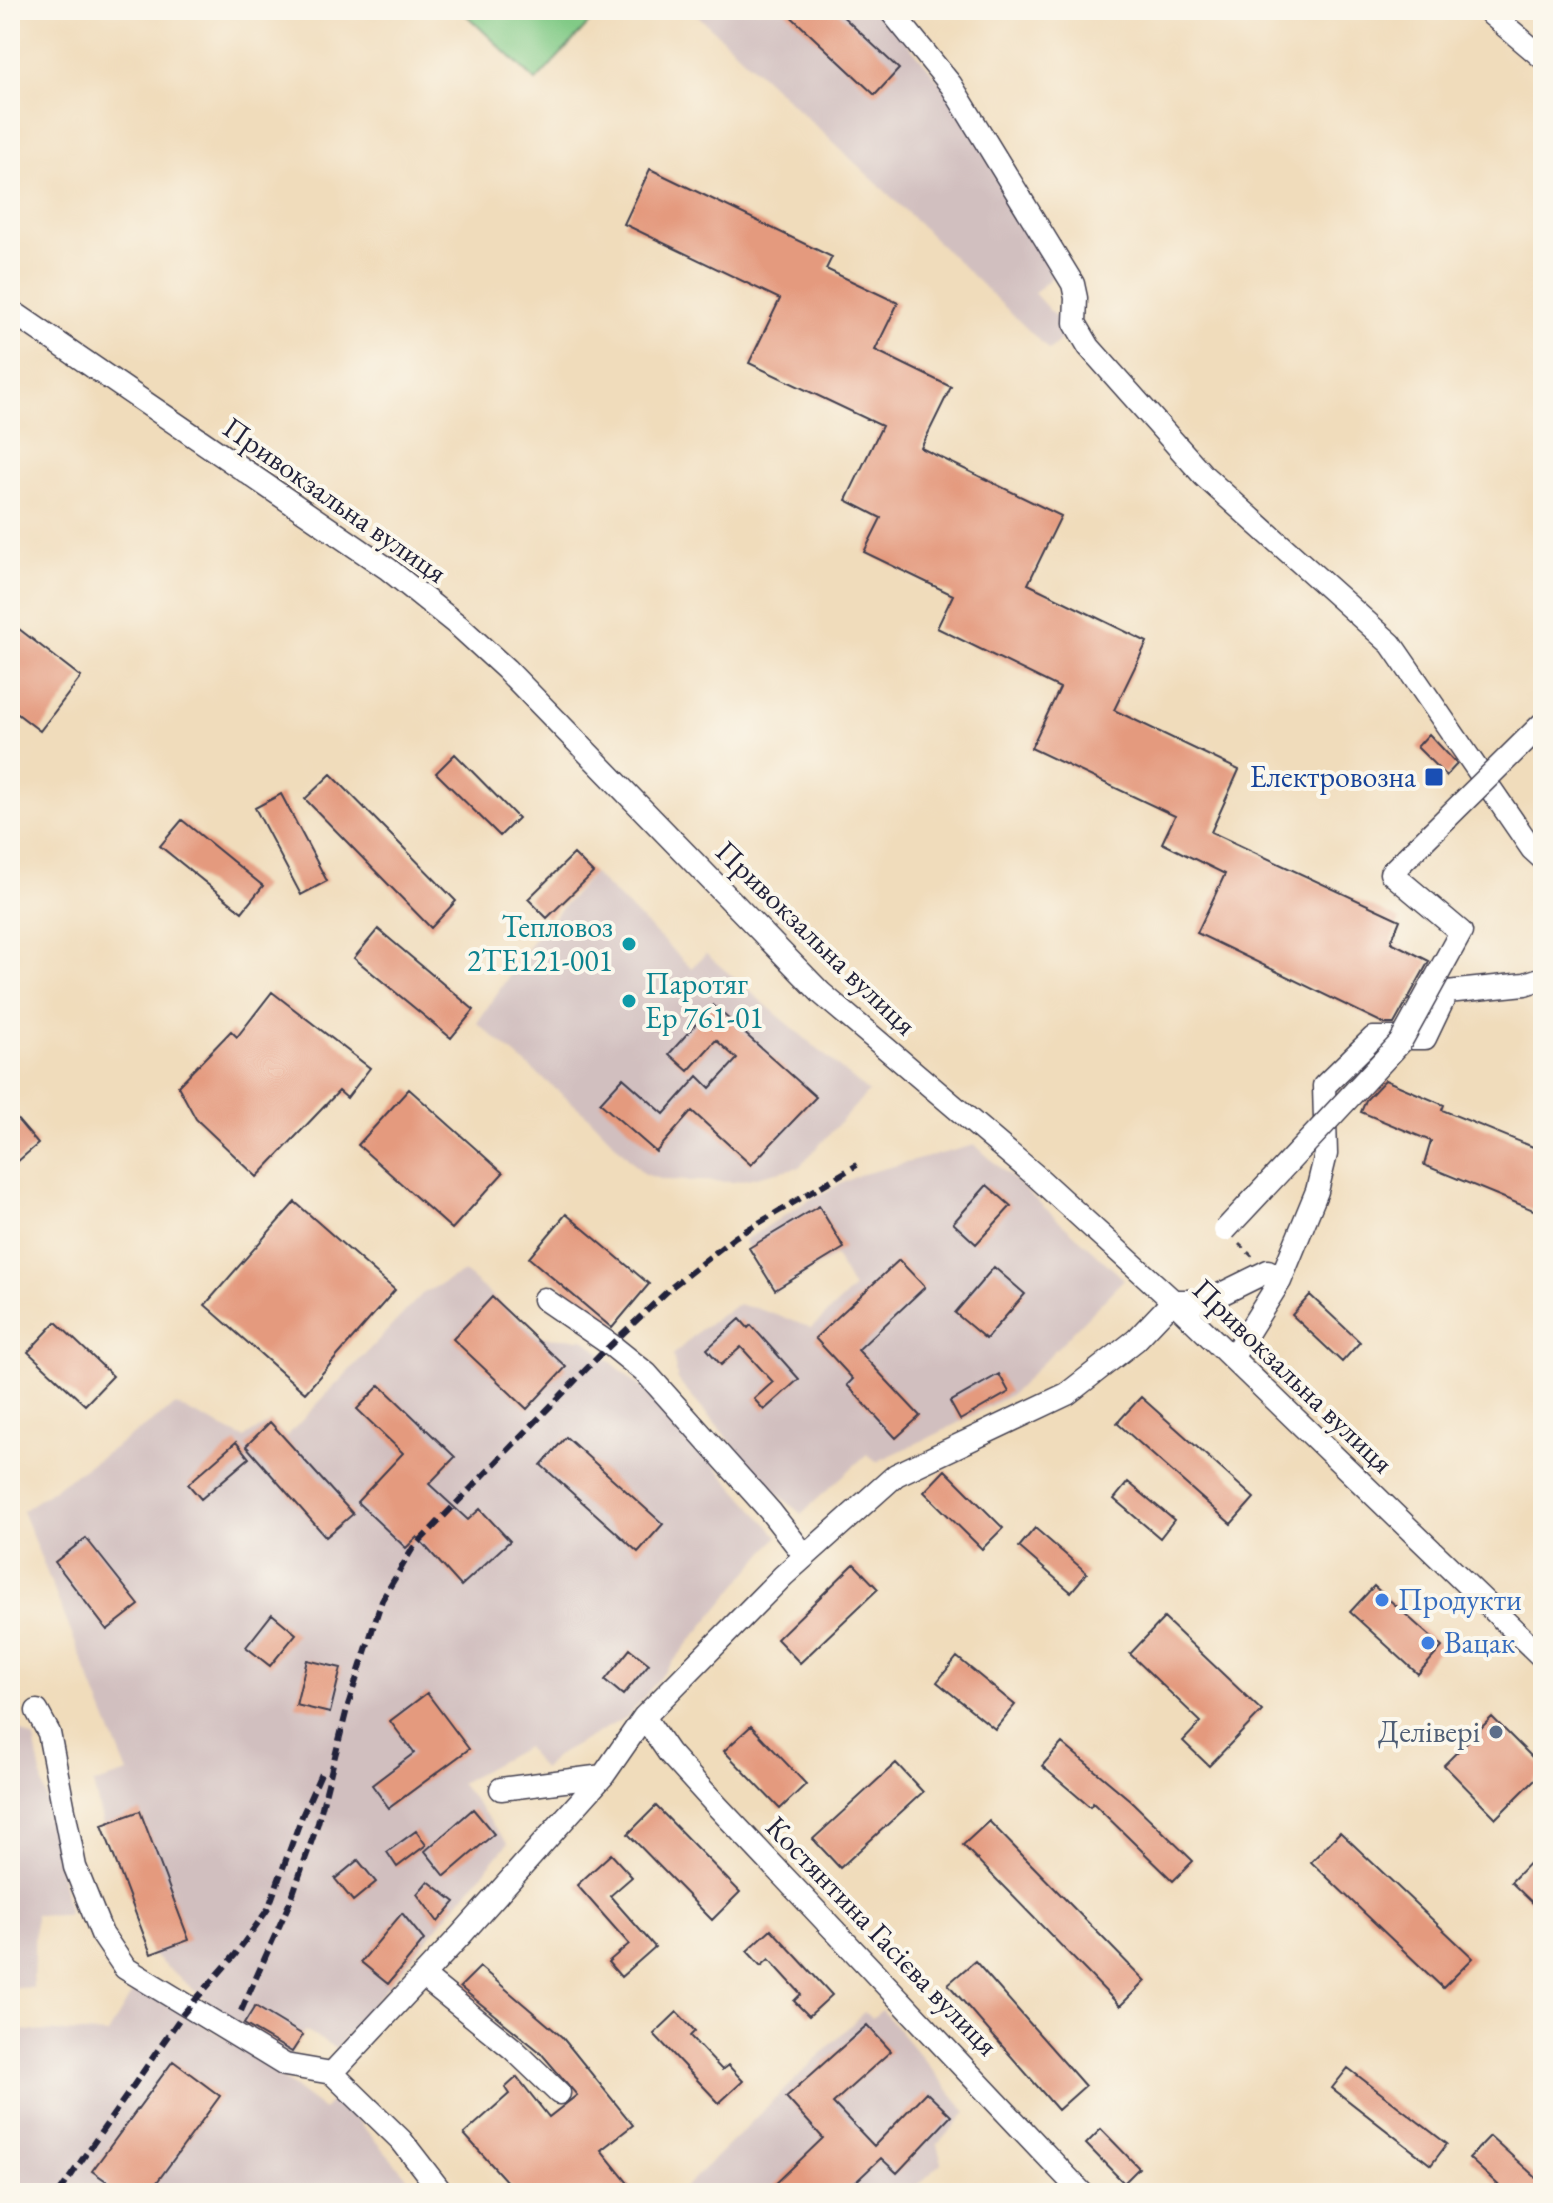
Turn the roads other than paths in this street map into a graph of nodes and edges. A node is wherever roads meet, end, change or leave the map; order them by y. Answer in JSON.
{"nodes":[{"id":1,"x":890,"y":10,"type":"edge"},
{"id":2,"x":1493,"y":10,"type":"edge"},
{"id":3,"x":1543,"y":58,"type":"edge"},
{"id":4,"x":10,"y":310,"type":"edge"},
{"id":5,"x":1543,"y":723,"type":"edge"},
{"id":6,"x":1543,"y":859,"type":"edge"},
{"id":7,"x":1543,"y":978,"type":"edge"},
{"id":8,"x":1225,"y":1230,"type":"road end"},
{"id":9,"x":1268,"y":1271,"type":"road end"},
{"id":10,"x":544,"y":1299,"type":"dead end"},
{"id":11,"x":1173,"y":1301,"type":"junction"},
{"id":12,"x":1232,"y":1358,"type":"junction"},
{"id":13,"x":805,"y":1556,"type":"junction"},
{"id":14,"x":1543,"y":1658,"type":"edge"},
{"id":15,"x":37,"y":1711,"type":"dead end"},
{"id":16,"x":644,"y":1717,"type":"junction"},
{"id":17,"x":603,"y":1776,"type":"junction"},
{"id":18,"x":501,"y":1789,"type":"dead end"},
{"id":19,"x":423,"y":1976,"type":"junction"},
{"id":20,"x":332,"y":2073,"type":"junction"},
{"id":21,"x":559,"y":2093,"type":"dead end"},
{"id":22,"x":442,"y":2193,"type":"edge"},
{"id":23,"x":1082,"y":2193,"type":"edge"}],
"edges":[{"from":1,"to":6,"type":"street"},
{"from":2,"to":3,"type":"street"},
{"from":4,"to":11,"type":"street","name":"Привокзальна вулиця"},
{"from":5,"to":8,"type":"street","bridge":true},
{"from":7,"to":12,"type":"street"},
{"from":9,"to":11,"type":"street"},
{"from":10,"to":13,"type":"street"},
{"from":11,"to":12,"type":"street","name":"Привокзальна вулиця"},
{"from":11,"to":13,"type":"street"},
{"from":12,"to":14,"type":"street","name":"Привокзальна вулиця"},
{"from":13,"to":16,"type":"street"},
{"from":15,"to":20,"type":"street"},
{"from":16,"to":17,"type":"street"},
{"from":16,"to":23,"type":"street","name":"Костянтина Гасієва вулиця"},
{"from":17,"to":18,"type":"street"},
{"from":17,"to":19,"type":"street"},
{"from":19,"to":20,"type":"street"},
{"from":19,"to":21,"type":"street"},
{"from":20,"to":22,"type":"street"}]}
